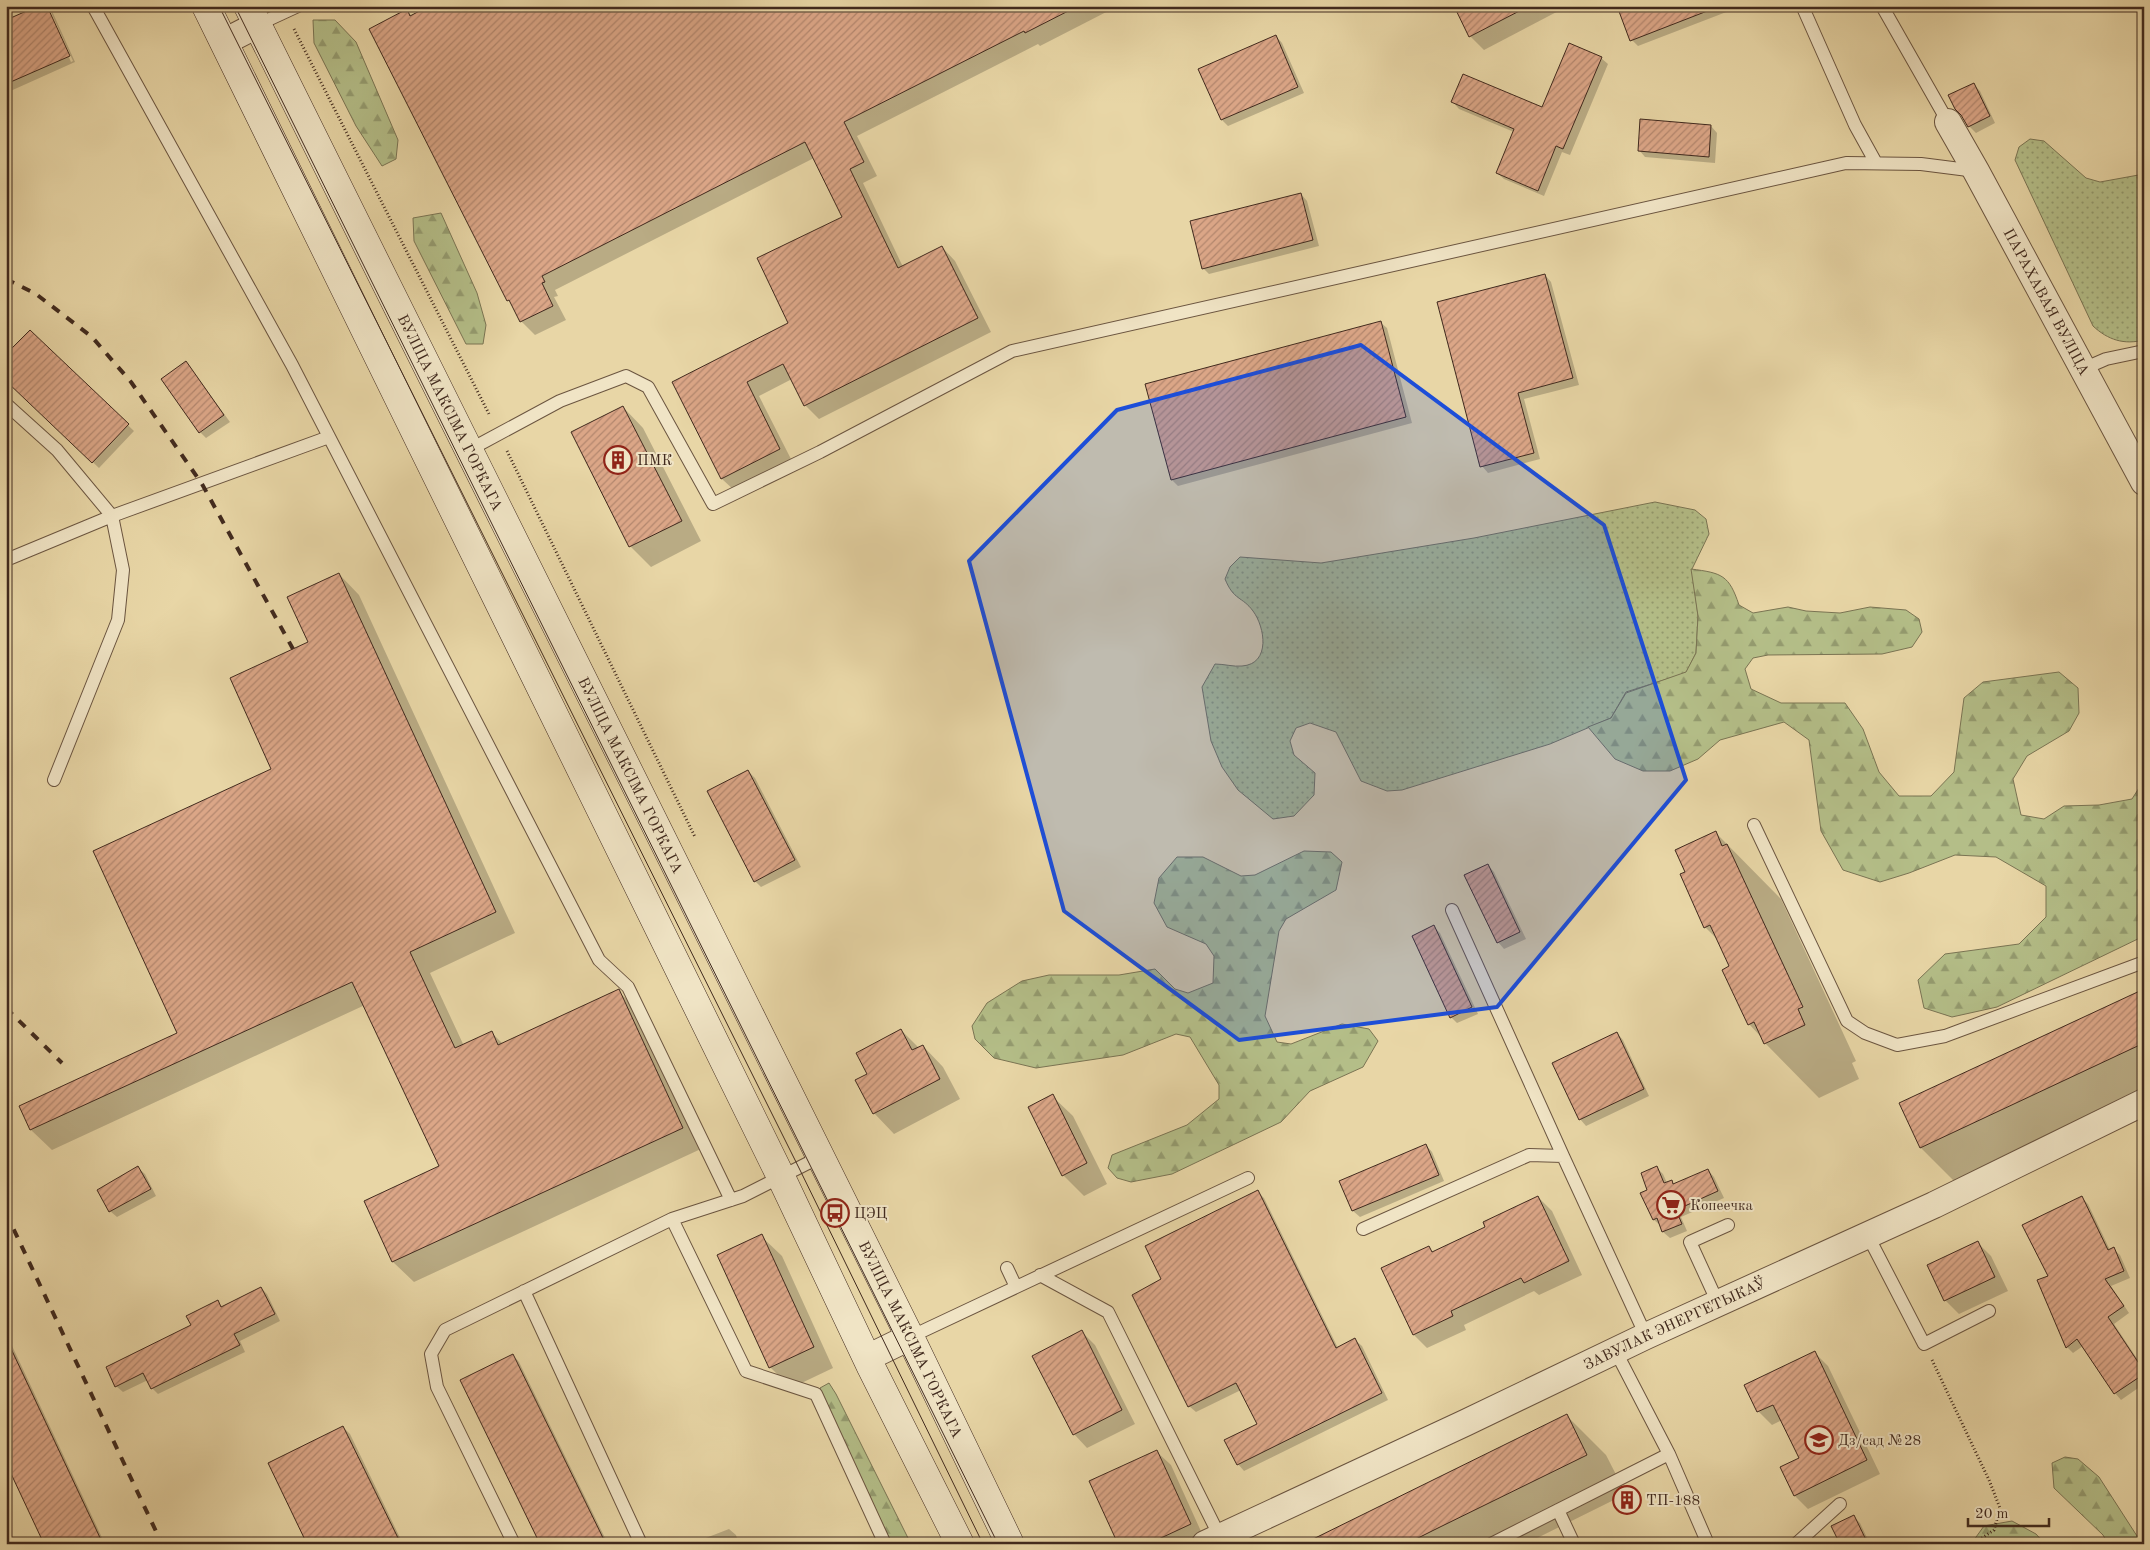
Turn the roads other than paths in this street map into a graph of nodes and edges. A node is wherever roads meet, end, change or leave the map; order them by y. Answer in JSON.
{"nodes":[{"id":1,"x":93,"y":6,"type":"edge"},
{"id":2,"x":206,"y":6,"type":"edge"},
{"id":3,"x":298,"y":6,"type":"edge"},
{"id":4,"x":1882,"y":6,"type":"edge"},
{"id":5,"x":1804,"y":10,"type":"dead end"},
{"id":6,"x":252,"y":16,"type":"edge"},
{"id":7,"x":224,"y":42,"type":"junction"},
{"id":8,"x":1948,"y":122,"type":"joint"},
{"id":9,"x":1876,"y":163,"type":"junction"},
{"id":10,"x":1976,"y":171,"type":"junction"},
{"id":11,"x":2144,"y":351,"type":"edge"},
{"id":12,"x":2083,"y":368,"type":"junction"},
{"id":13,"x":6,"y":404,"type":"edge"},
{"id":14,"x":330,"y":437,"type":"junction"},
{"id":15,"x":469,"y":450,"type":"junction"},
{"id":16,"x":2144,"y":482,"type":"edge"},
{"id":17,"x":112,"y":516,"type":"junction"},
{"id":18,"x":6,"y":560,"type":"edge"},
{"id":19,"x":54,"y":780,"type":"dead end"},
{"id":20,"x":1754,"y":826,"type":"dead end"},
{"id":21,"x":1452,"y":910,"type":"dead end"},
{"id":22,"x":2144,"y":962,"type":"edge"},
{"id":23,"x":2144,"y":1102,"type":"edge"},
{"id":24,"x":1563,"y":1156,"type":"junction"},
{"id":25,"x":820,"y":1158,"type":"junction"},
{"id":26,"x":781,"y":1177,"type":"junction"},
{"id":27,"x":1248,"y":1178,"type":"dead end"},
{"id":28,"x":731,"y":1200,"type":"junction"},
{"id":29,"x":672,"y":1219,"type":"junction"},
{"id":30,"x":1728,"y":1225,"type":"dead end"},
{"id":31,"x":1363,"y":1229,"type":"dead end"},
{"id":32,"x":1868,"y":1236,"type":"junction"},
{"id":33,"x":1007,"y":1268,"type":"dead end"},
{"id":34,"x":1040,"y":1275,"type":"junction"},
{"id":35,"x":1016,"y":1287,"type":"junction"},
{"id":36,"x":524,"y":1291,"type":"junction"},
{"id":37,"x":1718,"y":1303,"type":"junction"},
{"id":38,"x":1989,"y":1311,"type":"dead end"},
{"id":39,"x":910,"y":1336,"type":"junction"},
{"id":40,"x":1646,"y":1336,"type":"junction"},
{"id":41,"x":1616,"y":1350,"type":"junction"},
{"id":42,"x":867,"y":1358,"type":"junction"},
{"id":43,"x":1669,"y":1454,"type":"junction"},
{"id":44,"x":1840,"y":1504,"type":"dead end"},
{"id":45,"x":1558,"y":1510,"type":"junction"},
{"id":46,"x":1216,"y":1541,"type":"edge"},
{"id":47,"x":514,"y":1544,"type":"edge"},
{"id":48,"x":640,"y":1544,"type":"edge"},
{"id":49,"x":885,"y":1544,"type":"edge"},
{"id":50,"x":960,"y":1544,"type":"edge"},
{"id":51,"x":1010,"y":1544,"type":"edge"},
{"id":52,"x":1490,"y":1544,"type":"edge"},
{"id":53,"x":1574,"y":1544,"type":"edge"},
{"id":54,"x":1708,"y":1544,"type":"edge"},
{"id":55,"x":1796,"y":1544,"type":"edge"}],
"edges":[{"from":1,"to":14,"type":"lane"},
{"from":2,"to":7,"type":"main road"},
{"from":3,"to":6,"type":"lane"},
{"from":4,"to":8,"type":"lane"},
{"from":5,"to":9,"type":"lane"},
{"from":6,"to":7,"type":"street"},
{"from":6,"to":15,"type":"main road","name":"ВУЛІЦА МАКСІМА ГОРКАГА"},
{"from":7,"to":26,"type":"main road"},
{"from":8,"to":10,"type":"street","name":"ПАРАХАВАЯ ВУЛІЦА"},
{"from":9,"to":10,"type":"lane"},
{"from":9,"to":15,"type":"lane"},
{"from":10,"to":12,"type":"street","name":"ПАРАХАВАЯ ВУЛІЦА"},
{"from":11,"to":12,"type":"lane"},
{"from":12,"to":16,"type":"street","name":"ПАРАХАВАЯ ВУЛІЦА"},
{"from":13,"to":17,"type":"lane"},
{"from":14,"to":17,"type":"lane"},
{"from":14,"to":28,"type":"lane"},
{"from":15,"to":25,"type":"main road","name":"ВУЛІЦА МАКСІМА ГОРКАГА"},
{"from":17,"to":18,"type":"lane"},
{"from":17,"to":19,"type":"lane"},
{"from":20,"to":22,"type":"lane"},
{"from":21,"to":24,"type":"lane"},
{"from":23,"to":32,"type":"street","name":"ЗАВУЛАК ЭНЕРГЕТЫКАЎ"},
{"from":24,"to":31,"type":"lane"},
{"from":24,"to":40,"type":"lane"},
{"from":25,"to":26,"type":"lane"},
{"from":25,"to":39,"type":"main road","name":"ВУЛІЦА МАКСІМА ГОРКАГА"},
{"from":26,"to":28,"type":"lane"},
{"from":26,"to":42,"type":"main road"},
{"from":27,"to":34,"type":"lane"},
{"from":28,"to":29,"type":"lane"},
{"from":29,"to":36,"type":"lane"},
{"from":29,"to":49,"type":"lane"},
{"from":30,"to":37,"type":"lane"},
{"from":32,"to":37,"type":"street","name":"ЗАВУЛАК ЭНЕРГЕТЫКАЎ"},
{"from":32,"to":38,"type":"lane"},
{"from":33,"to":35,"type":"lane"},
{"from":34,"to":35,"type":"lane"},
{"from":34,"to":46,"type":"lane"},
{"from":35,"to":39,"type":"lane"},
{"from":36,"to":47,"type":"lane"},
{"from":36,"to":48,"type":"lane"},
{"from":37,"to":40,"type":"street","name":"ЗАВУЛАК ЭНЕРГЕТЫКАЎ"},
{"from":39,"to":42,"type":"street"},
{"from":39,"to":51,"type":"main road","name":"ВУЛІЦА МАКСІМА ГОРКАГА"},
{"from":40,"to":41,"type":"street","name":"ЗАВУЛАК ЭНЕРГЕТЫКАЎ"},
{"from":41,"to":43,"type":"lane"},
{"from":41,"to":46,"type":"street","name":"ЗАВУЛАК ЭНЕРГЕТЫКАЎ"},
{"from":42,"to":50,"type":"main road"},
{"from":43,"to":45,"type":"lane"},
{"from":43,"to":54,"type":"lane"},
{"from":44,"to":55,"type":"lane"},
{"from":45,"to":52,"type":"lane"},
{"from":45,"to":53,"type":"lane"}]}
